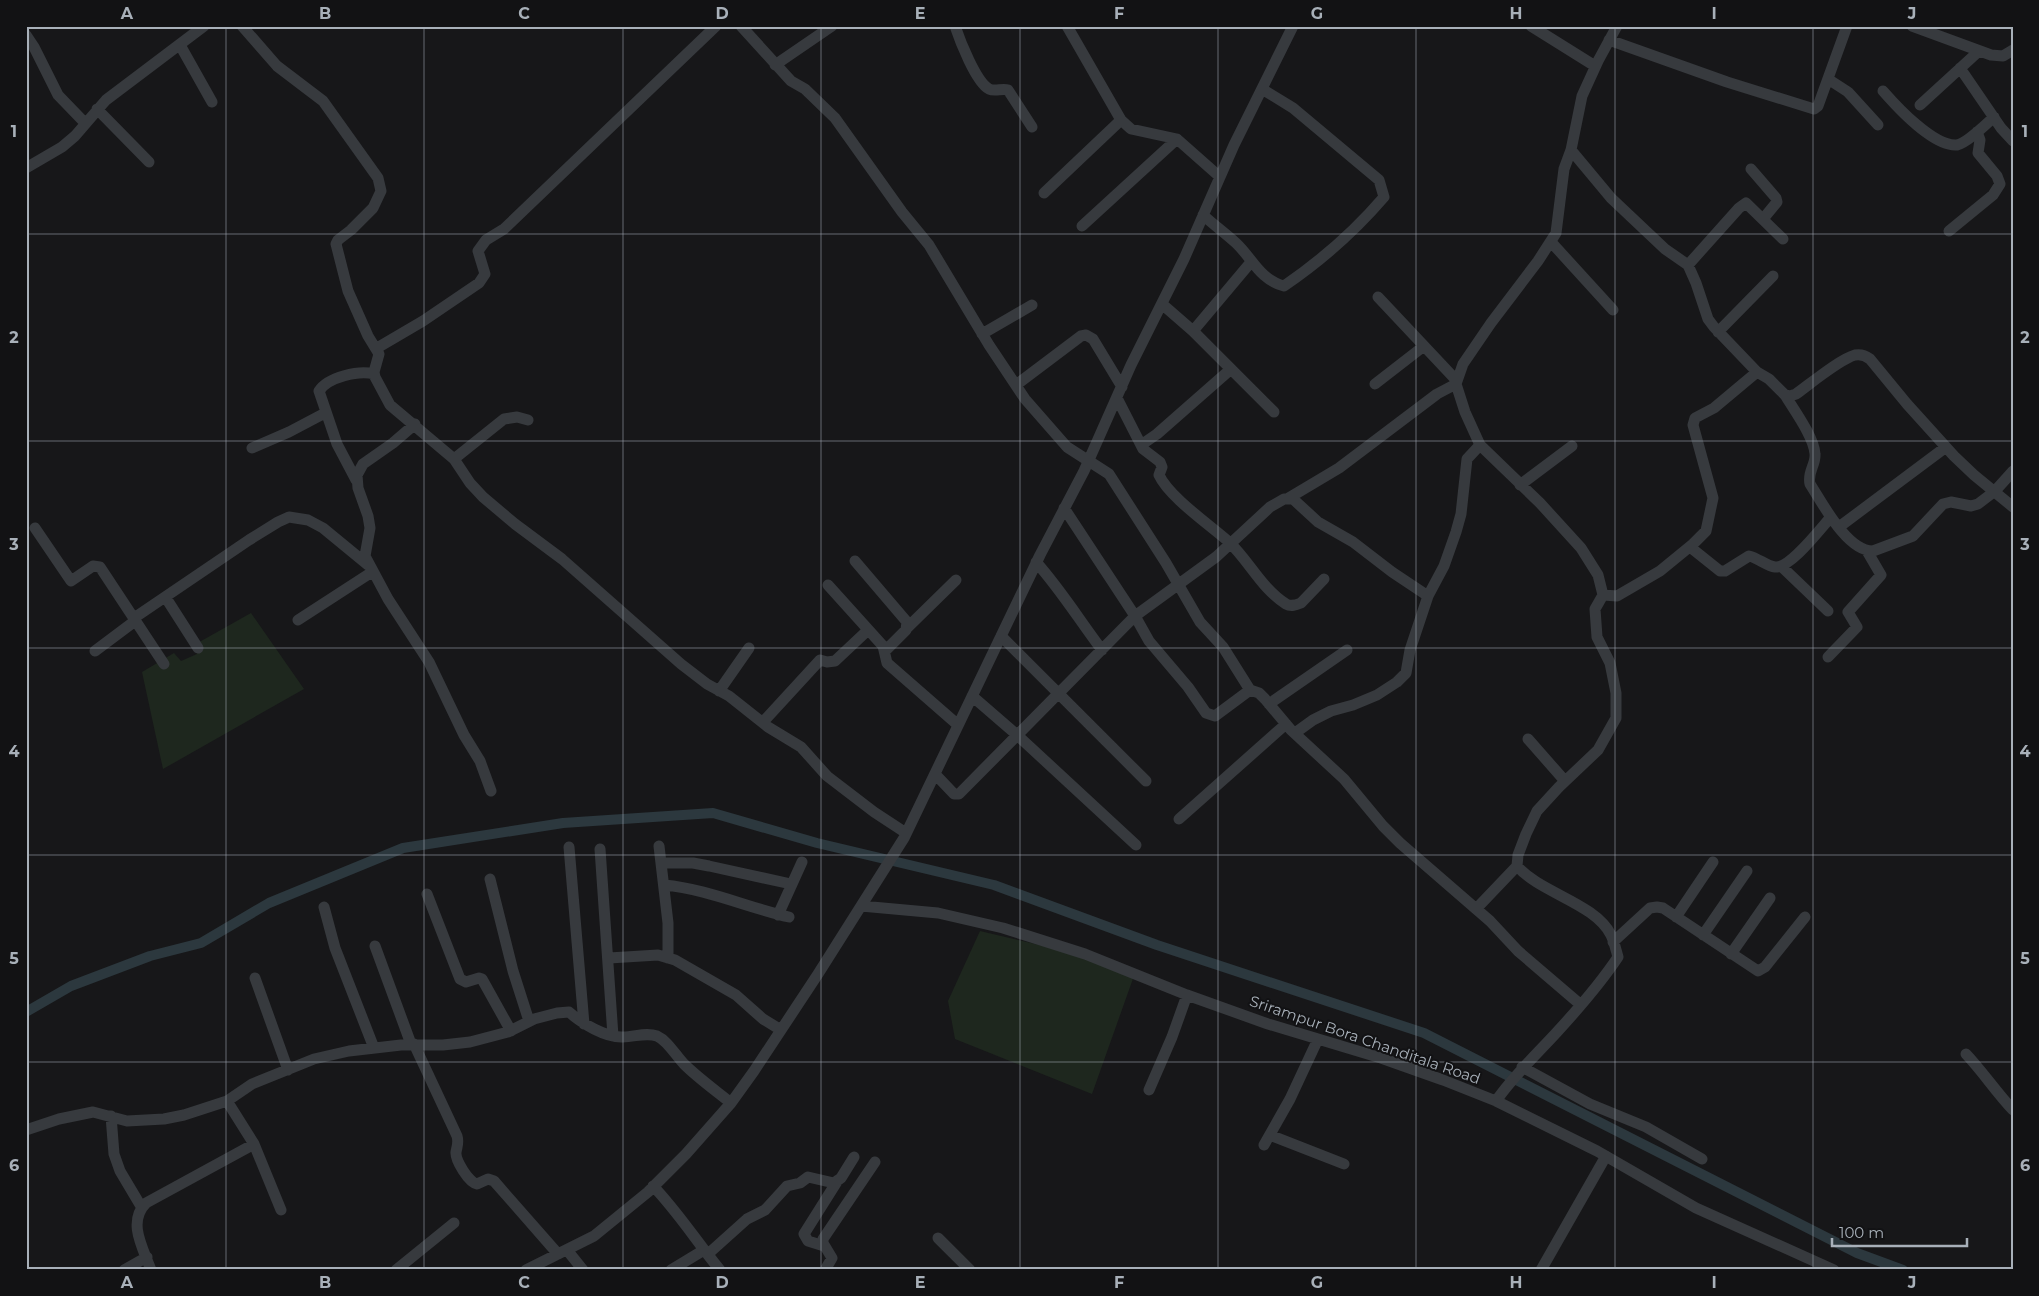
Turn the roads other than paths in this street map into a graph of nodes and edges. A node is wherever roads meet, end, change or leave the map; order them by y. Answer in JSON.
{"nodes":[{"id":1,"x":204,"y":26,"type":"edge"},
{"id":2,"x":242,"y":26,"type":"edge"},
{"id":3,"x":716,"y":26,"type":"edge"},
{"id":4,"x":741,"y":26,"type":"edge"},
{"id":5,"x":832,"y":26,"type":"edge"},
{"id":6,"x":955,"y":26,"type":"edge"},
{"id":7,"x":1067,"y":26,"type":"edge"},
{"id":8,"x":1293,"y":26,"type":"edge"},
{"id":9,"x":1531,"y":26,"type":"edge"},
{"id":10,"x":1617,"y":26,"type":"edge"},
{"id":11,"x":1847,"y":26,"type":"edge"},
{"id":12,"x":1912,"y":26,"type":"edge"},
{"id":13,"x":26,"y":35,"type":"edge"},
{"id":14,"x":1610,"y":40,"type":"junction"},
{"id":15,"x":180,"y":44,"type":"junction"},
{"id":16,"x":1979,"y":51,"type":"junction"},
{"id":17,"x":2010,"y":55,"type":"edge"},
{"id":18,"x":775,"y":65,"type":"junction"},
{"id":19,"x":1596,"y":66,"type":"junction"},
{"id":20,"x":1960,"y":68,"type":"junction"},
{"id":21,"x":1828,"y":80,"type":"junction"},
{"id":22,"x":1262,"y":89,"type":"junction"},
{"id":23,"x":1883,"y":92,"type":"dead end"},
{"id":24,"x":212,"y":102,"type":"dead end"},
{"id":25,"x":1920,"y":105,"type":"dead end"},
{"id":26,"x":97,"y":109,"type":"junction"},
{"id":27,"x":1994,"y":118,"type":"junction"},
{"id":28,"x":1121,"y":120,"type":"junction"},
{"id":29,"x":85,"y":123,"type":"junction"},
{"id":30,"x":1878,"y":125,"type":"dead end"},
{"id":31,"x":1032,"y":127,"type":"dead end"},
{"id":32,"x":1977,"y":132,"type":"junction"},
{"id":33,"x":1177,"y":139,"type":"junction"},
{"id":34,"x":2013,"y":141,"type":"edge"},
{"id":35,"x":1571,"y":150,"type":"junction"},
{"id":36,"x":149,"y":162,"type":"dead end"},
{"id":37,"x":26,"y":168,"type":"edge"},
{"id":38,"x":1751,"y":169,"type":"dead end"},
{"id":39,"x":1220,"y":177,"type":"junction"},
{"id":40,"x":1044,"y":193,"type":"dead end"},
{"id":41,"x":1203,"y":215,"type":"junction"},
{"id":42,"x":1763,"y":218,"type":"junction"},
{"id":43,"x":1082,"y":226,"type":"dead end"},
{"id":44,"x":1949,"y":231,"type":"dead end"},
{"id":45,"x":1783,"y":239,"type":"dead end"},
{"id":46,"x":1550,"y":242,"type":"junction"},
{"id":47,"x":1251,"y":262,"type":"junction"},
{"id":48,"x":1688,"y":265,"type":"junction"},
{"id":49,"x":1774,"y":276,"type":"dead end"},
{"id":50,"x":1378,"y":297,"type":"dead end"},
{"id":51,"x":1162,"y":304,"type":"junction"},
{"id":52,"x":1032,"y":305,"type":"dead end"},
{"id":53,"x":1613,"y":310,"type":"dead end"},
{"id":54,"x":1193,"y":331,"type":"junction"},
{"id":55,"x":1718,"y":332,"type":"junction"},
{"id":56,"x":982,"y":334,"type":"junction"},
{"id":57,"x":1424,"y":346,"type":"junction"},
{"id":58,"x":376,"y":348,"type":"junction"},
{"id":59,"x":1231,"y":369,"type":"junction"},
{"id":60,"x":1757,"y":372,"type":"junction"},
{"id":61,"x":374,"y":374,"type":"junction"},
{"id":62,"x":1456,"y":382,"type":"junction"},
{"id":63,"x":1375,"y":384,"type":"dead end"},
{"id":64,"x":1016,"y":385,"type":"junction"},
{"id":65,"x":1119,"y":393,"type":"junction"},
{"id":66,"x":1785,"y":395,"type":"junction"},
{"id":67,"x":1274,"y":412,"type":"dead end"},
{"id":68,"x":325,"y":413,"type":"junction"},
{"id":69,"x":528,"y":420,"type":"dead end"},
{"id":70,"x":415,"y":424,"type":"junction"},
{"id":71,"x":1141,"y":445,"type":"junction"},
{"id":72,"x":1480,"y":445,"type":"junction"},
{"id":73,"x":1572,"y":446,"type":"dead end"},
{"id":74,"x":1946,"y":447,"type":"junction"},
{"id":75,"x":252,"y":448,"type":"dead end"},
{"id":76,"x":454,"y":459,"type":"junction"},
{"id":77,"x":1088,"y":462,"type":"junction"},
{"id":78,"x":2013,"y":471,"type":"edge"},
{"id":79,"x":356,"y":480,"type":"junction"},
{"id":80,"x":1520,"y":485,"type":"junction"},
{"id":81,"x":1995,"y":491,"type":"junction"},
{"id":82,"x":1287,"y":499,"type":"junction"},
{"id":83,"x":2013,"y":507,"type":"edge"},
{"id":84,"x":1064,"y":508,"type":"junction"},
{"id":85,"x":1831,"y":517,"type":"junction"},
{"id":86,"x":1839,"y":527,"type":"junction"},
{"id":87,"x":35,"y":528,"type":"dead end"},
{"id":88,"x":1230,"y":543,"type":"junction"},
{"id":89,"x":1690,"y":546,"type":"junction"},
{"id":90,"x":1867,"y":551,"type":"junction"},
{"id":91,"x":855,"y":561,"type":"dead end"},
{"id":92,"x":1036,"y":562,"type":"junction"},
{"id":93,"x":1781,"y":566,"type":"junction"},
{"id":94,"x":370,"y":569,"type":"junction"},
{"id":95,"x":1324,"y":579,"type":"dead end"},
{"id":96,"x":956,"y":580,"type":"dead end"},
{"id":97,"x":828,"y":585,"type":"dead end"},
{"id":98,"x":1179,"y":585,"type":"junction"},
{"id":99,"x":1603,"y":595,"type":"junction"},
{"id":100,"x":1428,"y":596,"type":"junction"},
{"id":101,"x":166,"y":598,"type":"junction"},
{"id":102,"x":1828,"y":611,"type":"dead end"},
{"id":103,"x":1135,"y":616,"type":"junction"},
{"id":104,"x":134,"y":619,"type":"junction"},
{"id":105,"x":298,"y":620,"type":"dead end"},
{"id":106,"x":907,"y":628,"type":"junction"},
{"id":107,"x":868,"y":630,"type":"junction"},
{"id":108,"x":1000,"y":636,"type":"junction"},
{"id":109,"x":198,"y":648,"type":"dead end"},
{"id":110,"x":750,"y":648,"type":"dead end"},
{"id":111,"x":1102,"y":650,"type":"junction"},
{"id":112,"x":1347,"y":650,"type":"dead end"},
{"id":113,"x":94,"y":651,"type":"dead end"},
{"id":114,"x":885,"y":651,"type":"junction"},
{"id":115,"x":1828,"y":657,"type":"dead end"},
{"id":116,"x":164,"y":664,"type":"dead end"},
{"id":117,"x":1250,"y":690,"type":"junction"},
{"id":118,"x":719,"y":691,"type":"junction"},
{"id":119,"x":1058,"y":694,"type":"junction"},
{"id":120,"x":972,"y":696,"type":"junction"},
{"id":121,"x":1269,"y":704,"type":"junction"},
{"id":122,"x":763,"y":722,"type":"junction"},
{"id":123,"x":1286,"y":724,"type":"junction"},
{"id":124,"x":958,"y":725,"type":"junction"},
{"id":125,"x":1294,"y":733,"type":"junction"},
{"id":126,"x":1016,"y":734,"type":"junction"},
{"id":127,"x":1528,"y":739,"type":"dead end"},
{"id":128,"x":935,"y":774,"type":"junction"},
{"id":129,"x":1146,"y":781,"type":"dead end"},
{"id":130,"x":1565,"y":781,"type":"junction"},
{"id":131,"x":491,"y":791,"type":"dead end"},
{"id":132,"x":1179,"y":819,"type":"dead end"},
{"id":133,"x":903,"y":838,"type":"junction"},
{"id":134,"x":1136,"y":845,"type":"dead end"},
{"id":135,"x":569,"y":846,"type":"dead end"},
{"id":136,"x":659,"y":846,"type":"dead end"},
{"id":137,"x":600,"y":849,"type":"dead end"},
{"id":138,"x":802,"y":862,"type":"dead end"},
{"id":139,"x":1713,"y":862,"type":"dead end"},
{"id":140,"x":661,"y":863,"type":"junction"},
{"id":141,"x":1517,"y":866,"type":"junction"},
{"id":142,"x":1747,"y":871,"type":"dead end"},
{"id":143,"x":490,"y":879,"type":"dead end"},
{"id":144,"x":791,"y":884,"type":"junction"},
{"id":145,"x":664,"y":885,"type":"junction"},
{"id":146,"x":427,"y":894,"type":"dead end"},
{"id":147,"x":1770,"y":898,"type":"dead end"},
{"id":148,"x":861,"y":906,"type":"junction"},
{"id":149,"x":324,"y":907,"type":"dead end"},
{"id":150,"x":1476,"y":909,"type":"junction"},
{"id":151,"x":1676,"y":917,"type":"junction"},
{"id":152,"x":1805,"y":918,"type":"dead end"},
{"id":153,"x":1703,"y":935,"type":"junction"},
{"id":154,"x":1613,"y":942,"type":"junction"},
{"id":155,"x":375,"y":946,"type":"dead end"},
{"id":156,"x":1731,"y":954,"type":"junction"},
{"id":157,"x":608,"y":958,"type":"junction"},
{"id":158,"x":668,"y":958,"type":"junction"},
{"id":159,"x":255,"y":978,"type":"dead end"},
{"id":160,"x":1187,"y":994,"type":"junction"},
{"id":161,"x":1581,"y":1005,"type":"junction"},
{"id":162,"x":529,"y":1021,"type":"junction"},
{"id":163,"x":584,"y":1024,"type":"junction"},
{"id":164,"x":781,"y":1030,"type":"junction"},
{"id":165,"x":511,"y":1031,"type":"junction"},
{"id":166,"x":613,"y":1036,"type":"junction"},
{"id":167,"x":1318,"y":1039,"type":"junction"},
{"id":168,"x":412,"y":1044,"type":"junction"},
{"id":169,"x":374,"y":1048,"type":"junction"},
{"id":170,"x":1966,"y":1054,"type":"dead end"},
{"id":171,"x":288,"y":1070,"type":"junction"},
{"id":172,"x":1519,"y":1071,"type":"junction"},
{"id":173,"x":1150,"y":1090,"type":"dead end"},
{"id":174,"x":1500,"y":1096,"type":"junction"},
{"id":175,"x":227,"y":1101,"type":"junction"},
{"id":176,"x":731,"y":1103,"type":"junction"},
{"id":177,"x":2013,"y":1110,"type":"edge"},
{"id":178,"x":112,"y":1116,"type":"junction"},
{"id":179,"x":26,"y":1130,"type":"edge"},
{"id":180,"x":254,"y":1144,"type":"junction"},
{"id":181,"x":1606,"y":1156,"type":"junction"},
{"id":182,"x":854,"y":1157,"type":"dead end"},
{"id":183,"x":1702,"y":1159,"type":"dead end"},
{"id":184,"x":875,"y":1162,"type":"dead end"},
{"id":185,"x":1344,"y":1164,"type":"dead end"},
{"id":186,"x":838,"y":1180,"type":"junction"},
{"id":187,"x":653,"y":1186,"type":"junction"},
{"id":188,"x":142,"y":1208,"type":"junction"},
{"id":189,"x":281,"y":1210,"type":"dead end"},
{"id":190,"x":454,"y":1223,"type":"dead end"},
{"id":191,"x":938,"y":1238,"type":"dead end"},
{"id":192,"x":824,"y":1246,"type":"junction"},
{"id":193,"x":562,"y":1252,"type":"junction"},
{"id":194,"x":706,"y":1252,"type":"junction"},
{"id":195,"x":147,"y":1257,"type":"junction"},
{"id":196,"x":124,"y":1270,"type":"edge"},
{"id":197,"x":152,"y":1270,"type":"edge"},
{"id":198,"x":396,"y":1270,"type":"edge"},
{"id":199,"x":526,"y":1270,"type":"edge"},
{"id":200,"x":583,"y":1270,"type":"edge"},
{"id":201,"x":671,"y":1270,"type":"edge"},
{"id":202,"x":720,"y":1270,"type":"edge"},
{"id":203,"x":826,"y":1270,"type":"edge"},
{"id":204,"x":970,"y":1270,"type":"edge"},
{"id":205,"x":1541,"y":1270,"type":"edge"},
{"id":206,"x":1834,"y":1270,"type":"edge"}],
"edges":[{"from":1,"to":15,"type":"street"},
{"from":2,"to":58,"type":"street"},
{"from":3,"to":58,"type":"street"},
{"from":4,"to":18,"type":"street"},
{"from":5,"to":18,"type":"street"},
{"from":6,"to":31,"type":"street"},
{"from":7,"to":28,"type":"street"},
{"from":8,"to":22,"type":"street"},
{"from":9,"to":19,"type":"street"},
{"from":10,"to":14,"type":"street"},
{"from":11,"to":21,"type":"street"},
{"from":12,"to":16,"type":"street"},
{"from":13,"to":29,"type":"street"},
{"from":14,"to":19,"type":"street"},
{"from":14,"to":21,"type":"street"},
{"from":15,"to":24,"type":"street"},
{"from":15,"to":26,"type":"street"},
{"from":16,"to":17,"type":"street"},
{"from":16,"to":20,"type":"street"},
{"from":18,"to":56,"type":"street"},
{"from":19,"to":35,"type":"street"},
{"from":20,"to":25,"type":"street"},
{"from":20,"to":27,"type":"street"},
{"from":21,"to":30,"type":"street"},
{"from":22,"to":39,"type":"street"},
{"from":22,"to":47,"type":"street"},
{"from":23,"to":32,"type":"street"},
{"from":26,"to":29,"type":"street"},
{"from":26,"to":36,"type":"street"},
{"from":27,"to":32,"type":"street"},
{"from":27,"to":34,"type":"street"},
{"from":28,"to":33,"type":"street"},
{"from":28,"to":40,"type":"street"},
{"from":29,"to":37,"type":"street"},
{"from":32,"to":44,"type":"street"},
{"from":33,"to":39,"type":"street"},
{"from":33,"to":43,"type":"street"},
{"from":35,"to":46,"type":"street"},
{"from":35,"to":48,"type":"street"},
{"from":38,"to":42,"type":"street"},
{"from":39,"to":41,"type":"street"},
{"from":41,"to":47,"type":"street"},
{"from":41,"to":51,"type":"street"},
{"from":42,"to":45,"type":"street"},
{"from":42,"to":48,"type":"street"},
{"from":46,"to":53,"type":"street"},
{"from":46,"to":62,"type":"street"},
{"from":47,"to":54,"type":"street"},
{"from":48,"to":55,"type":"street"},
{"from":49,"to":55,"type":"street"},
{"from":50,"to":57,"type":"street"},
{"from":51,"to":54,"type":"street"},
{"from":51,"to":65,"type":"street"},
{"from":52,"to":56,"type":"street"},
{"from":54,"to":59,"type":"street"},
{"from":55,"to":60,"type":"street"},
{"from":56,"to":64,"type":"street"},
{"from":57,"to":62,"type":"street"},
{"from":57,"to":63,"type":"street"},
{"from":58,"to":61,"type":"street"},
{"from":59,"to":67,"type":"street"},
{"from":59,"to":71,"type":"street"},
{"from":60,"to":66,"type":"street"},
{"from":60,"to":89,"type":"street"},
{"from":61,"to":68,"type":"street"},
{"from":61,"to":70,"type":"street"},
{"from":62,"to":72,"type":"street"},
{"from":62,"to":82,"type":"street"},
{"from":64,"to":65,"type":"street"},
{"from":64,"to":77,"type":"street"},
{"from":65,"to":71,"type":"street"},
{"from":65,"to":77,"type":"street"},
{"from":66,"to":74,"type":"street"},
{"from":66,"to":85,"type":"street"},
{"from":68,"to":75,"type":"street"},
{"from":68,"to":79,"type":"street"},
{"from":69,"to":76,"type":"street"},
{"from":70,"to":76,"type":"street"},
{"from":70,"to":79,"type":"street"},
{"from":71,"to":88,"type":"street"},
{"from":72,"to":80,"type":"street"},
{"from":72,"to":100,"type":"street"},
{"from":73,"to":80,"type":"street"},
{"from":74,"to":81,"type":"street"},
{"from":74,"to":86,"type":"street"},
{"from":76,"to":118,"type":"street"},
{"from":77,"to":84,"type":"street"},
{"from":77,"to":98,"type":"street"},
{"from":78,"to":81,"type":"street"},
{"from":79,"to":94,"type":"street"},
{"from":80,"to":99,"type":"street"},
{"from":81,"to":83,"type":"street"},
{"from":81,"to":90,"type":"street"},
{"from":82,"to":88,"type":"street"},
{"from":82,"to":100,"type":"street"},
{"from":84,"to":92,"type":"street"},
{"from":84,"to":103,"type":"street"},
{"from":85,"to":86,"type":"street"},
{"from":85,"to":93,"type":"street"},
{"from":86,"to":90,"type":"street"},
{"from":87,"to":104,"type":"street"},
{"from":88,"to":95,"type":"street"},
{"from":88,"to":98,"type":"street"},
{"from":89,"to":93,"type":"street"},
{"from":89,"to":99,"type":"street"},
{"from":90,"to":115,"type":"street"},
{"from":91,"to":106,"type":"street"},
{"from":92,"to":108,"type":"street"},
{"from":92,"to":111,"type":"street"},
{"from":93,"to":102,"type":"street"},
{"from":94,"to":101,"type":"street"},
{"from":94,"to":105,"type":"street"},
{"from":94,"to":131,"type":"street"},
{"from":96,"to":106,"type":"street"},
{"from":97,"to":107,"type":"street"},
{"from":98,"to":103,"type":"street"},
{"from":98,"to":117,"type":"street"},
{"from":99,"to":130,"type":"street"},
{"from":100,"to":125,"type":"street"},
{"from":101,"to":104,"type":"street"},
{"from":101,"to":109,"type":"street"},
{"from":103,"to":111,"type":"street"},
{"from":103,"to":117,"type":"street"},
{"from":104,"to":113,"type":"street"},
{"from":104,"to":116,"type":"street"},
{"from":106,"to":114,"type":"street"},
{"from":107,"to":114,"type":"street"},
{"from":107,"to":122,"type":"street"},
{"from":108,"to":119,"type":"street"},
{"from":108,"to":120,"type":"street"},
{"from":110,"to":118,"type":"street"},
{"from":111,"to":119,"type":"street"},
{"from":112,"to":121,"type":"street"},
{"from":114,"to":124,"type":"street"},
{"from":117,"to":121,"type":"street"},
{"from":118,"to":122,"type":"street"},
{"from":119,"to":126,"type":"street"},
{"from":119,"to":129,"type":"street"},
{"from":120,"to":124,"type":"street"},
{"from":120,"to":126,"type":"street"},
{"from":121,"to":123,"type":"street"},
{"from":122,"to":133,"type":"street"},
{"from":123,"to":125,"type":"street"},
{"from":123,"to":132,"type":"street"},
{"from":124,"to":128,"type":"street"},
{"from":125,"to":150,"type":"street"},
{"from":126,"to":128,"type":"street"},
{"from":126,"to":134,"type":"street"},
{"from":127,"to":130,"type":"street"},
{"from":128,"to":133,"type":"street"},
{"from":130,"to":141,"type":"street"},
{"from":133,"to":148,"type":"street"},
{"from":135,"to":163,"type":"street"},
{"from":136,"to":140,"type":"street"},
{"from":137,"to":157,"type":"street"},
{"from":138,"to":144,"type":"street"},
{"from":139,"to":151,"type":"street"},
{"from":140,"to":144,"type":"street"},
{"from":140,"to":145,"type":"street"},
{"from":141,"to":150,"type":"street"},
{"from":141,"to":154,"type":"street"},
{"from":142,"to":153,"type":"street"},
{"from":143,"to":162,"type":"street"},
{"from":144,"to":145,"type":"street"},
{"from":145,"to":158,"type":"street"},
{"from":146,"to":165,"type":"street"},
{"from":147,"to":156,"type":"street"},
{"from":148,"to":160,"type":"street","name":"Srirampur Bora Chanditala Road"},
{"from":148,"to":164,"type":"street"},
{"from":149,"to":169,"type":"street"},
{"from":150,"to":161,"type":"street"},
{"from":151,"to":153,"type":"street"},
{"from":151,"to":154,"type":"street"},
{"from":152,"to":156,"type":"street"},
{"from":153,"to":156,"type":"street"},
{"from":154,"to":161,"type":"street"},
{"from":155,"to":168,"type":"street"},
{"from":157,"to":158,"type":"street"},
{"from":157,"to":166,"type":"street"},
{"from":158,"to":164,"type":"street"},
{"from":159,"to":171,"type":"street"},
{"from":160,"to":167,"type":"street","name":"Srirampur Bora Chanditala Road"},
{"from":160,"to":173,"type":"street"},
{"from":161,"to":172,"type":"street"},
{"from":162,"to":163,"type":"street"},
{"from":162,"to":165,"type":"street"},
{"from":163,"to":166,"type":"street"},
{"from":164,"to":176,"type":"street"},
{"from":165,"to":168,"type":"street"},
{"from":166,"to":176,"type":"street"},
{"from":167,"to":174,"type":"street","name":"Srirampur Bora Chanditala Road"},
{"from":167,"to":185,"type":"street"},
{"from":168,"to":169,"type":"street"},
{"from":168,"to":193,"type":"street"},
{"from":169,"to":171,"type":"street"},
{"from":170,"to":177,"type":"street"},
{"from":171,"to":175,"type":"street"},
{"from":172,"to":174,"type":"street"},
{"from":172,"to":183,"type":"street"},
{"from":174,"to":181,"type":"street","name":"Srirampur Bora Chanditala Road"},
{"from":175,"to":178,"type":"street"},
{"from":175,"to":180,"type":"street"},
{"from":176,"to":187,"type":"street"},
{"from":178,"to":179,"type":"street"},
{"from":178,"to":188,"type":"street"},
{"from":180,"to":188,"type":"street"},
{"from":180,"to":189,"type":"street"},
{"from":181,"to":205,"type":"street"},
{"from":181,"to":206,"type":"street","name":"Srirampur Bora Chanditala Road"},
{"from":182,"to":186,"type":"street"},
{"from":184,"to":192,"type":"street"},
{"from":186,"to":192,"type":"street"},
{"from":186,"to":194,"type":"street"},
{"from":187,"to":193,"type":"street"},
{"from":187,"to":194,"type":"street"},
{"from":188,"to":195,"type":"street"},
{"from":190,"to":198,"type":"street"},
{"from":191,"to":204,"type":"street"},
{"from":192,"to":203,"type":"street"},
{"from":193,"to":199,"type":"street"},
{"from":193,"to":200,"type":"street"},
{"from":194,"to":201,"type":"street"},
{"from":194,"to":202,"type":"street"},
{"from":195,"to":196,"type":"street"},
{"from":195,"to":197,"type":"street"}]}
